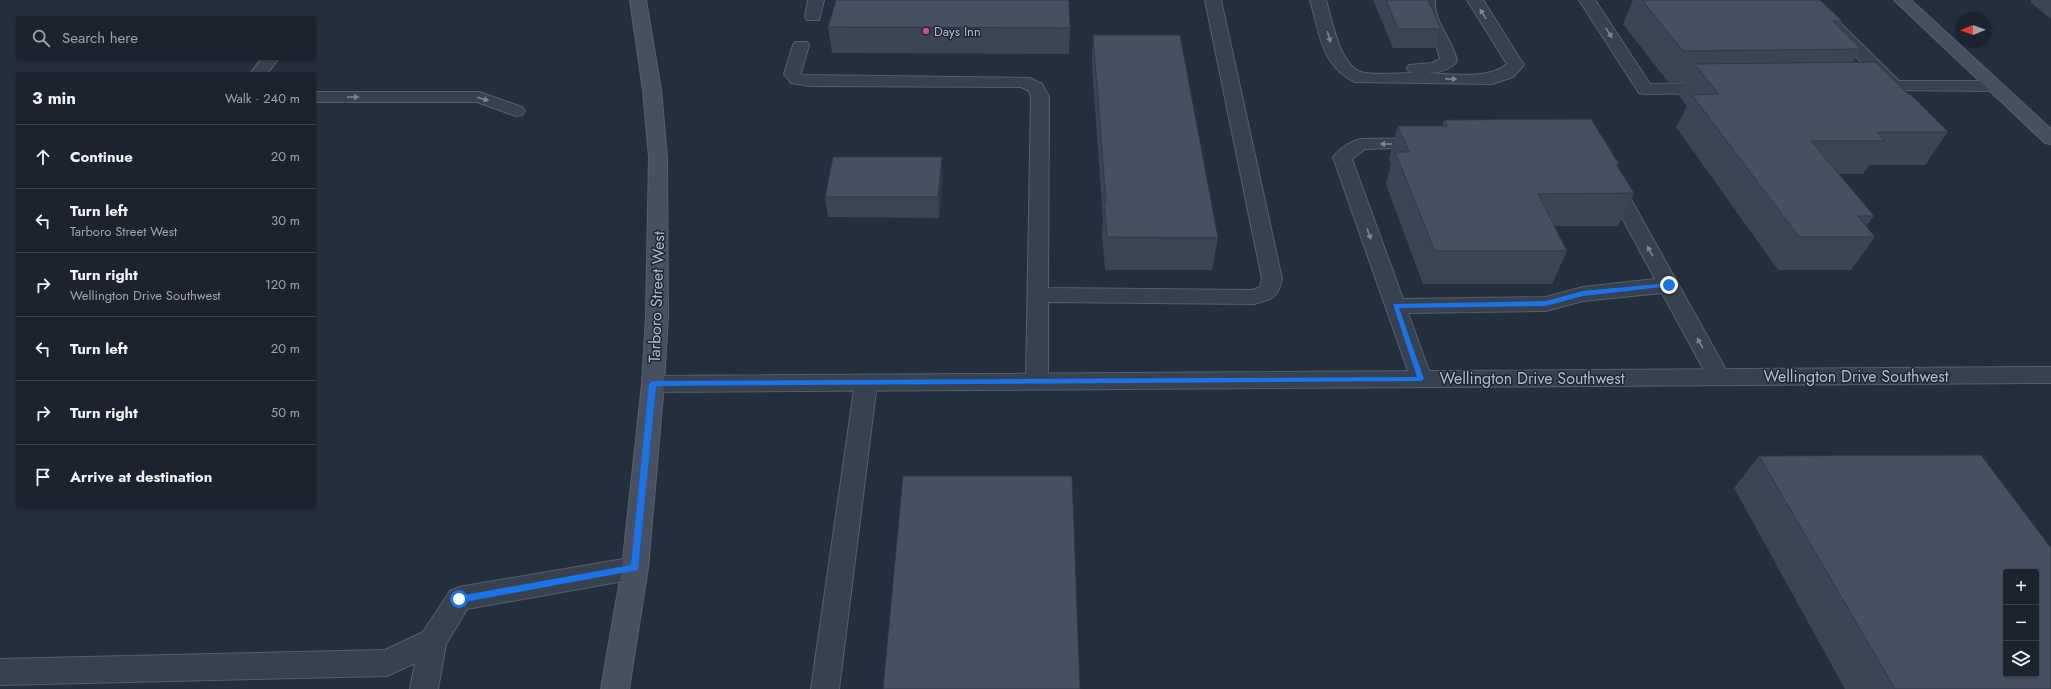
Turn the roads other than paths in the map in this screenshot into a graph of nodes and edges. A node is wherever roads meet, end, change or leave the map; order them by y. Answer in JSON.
{"nodes":[{"id":1,"x":638,"y":0,"type":"edge"},
{"id":2,"x":816,"y":0,"type":"edge"},
{"id":3,"x":1213,"y":0,"type":"edge"},
{"id":4,"x":1318,"y":0,"type":"edge"},
{"id":5,"x":1426,"y":0,"type":"edge"},
{"id":6,"x":1474,"y":0,"type":"edge"},
{"id":7,"x":1587,"y":0,"type":"edge"},
{"id":8,"x":1808,"y":0,"type":"edge"},
{"id":9,"x":1902,"y":0,"type":"edge"},
{"id":10,"x":813,"y":17,"type":"dead end"},
{"id":11,"x":801,"y":46,"type":"dead end"},
{"id":12,"x":269,"y":60,"type":"edge"},
{"id":13,"x":260,"y":72,"type":"edge"},
{"id":14,"x":1348,"y":72,"type":"junction"},
{"id":15,"x":1872,"y":86,"type":"edge"},
{"id":16,"x":1895,"y":86,"type":"junction"},
{"id":17,"x":1994,"y":86,"type":"junction"},
{"id":18,"x":1731,"y":88,"type":"edge"},
{"id":19,"x":316,"y":97,"type":"edge"},
{"id":20,"x":516,"y":111,"type":"dead end"},
{"id":21,"x":2051,"y":139,"type":"edge"},
{"id":22,"x":1439,"y":143,"type":"edge"},
{"id":23,"x":1604,"y":168,"type":"edge"},
{"id":24,"x":1669,"y":285,"type":"junction"},
{"id":25,"x":1038,"y":295,"type":"junction"},
{"id":26,"x":1395,"y":306,"type":"junction"},
{"id":27,"x":2051,"y":375,"type":"edge"},
{"id":28,"x":1719,"y":377,"type":"junction"},
{"id":29,"x":1421,"y":379,"type":"junction"},
{"id":30,"x":1036,"y":381,"type":"junction"},
{"id":31,"x":866,"y":383,"type":"junction"},
{"id":32,"x":653,"y":384,"type":"junction"},
{"id":33,"x":635,"y":568,"type":"junction"},
{"id":34,"x":433,"y":641,"type":"junction"},
{"id":35,"x":0,"y":672,"type":"edge"},
{"id":36,"x":424,"y":689,"type":"edge"},
{"id":37,"x":615,"y":689,"type":"edge"},
{"id":38,"x":825,"y":689,"type":"edge"}],
"edges":[{"from":1,"to":32,"type":"main road","name":"Tarboro Street West"},
{"from":2,"to":10,"type":"street"},
{"from":3,"to":25,"type":"street"},
{"from":4,"to":14,"type":"street","one_way":true},
{"from":5,"to":14,"type":"street"},
{"from":14,"to":6,"type":"street","one_way":true},
{"from":7,"to":18,"type":"street","one_way":true},
{"from":8,"to":16,"type":"street"},
{"from":9,"to":17,"type":"main road"},
{"from":11,"to":25,"type":"street"},
{"from":12,"to":13,"type":"street"},
{"from":15,"to":16,"type":"street"},
{"from":16,"to":17,"type":"street"},
{"from":17,"to":21,"type":"main road"},
{"from":19,"to":20,"type":"street","one_way":true},
{"from":22,"to":26,"type":"street","one_way":true},
{"from":24,"to":23,"type":"street","one_way":true},
{"from":24,"to":26,"type":"street"},
{"from":28,"to":24,"type":"street","one_way":true},
{"from":25,"to":30,"type":"street"},
{"from":26,"to":29,"type":"street"},
{"from":27,"to":28,"type":"street","name":"Wellington Drive Southwest"},
{"from":28,"to":29,"type":"street","name":"Wellington Drive Southwest"},
{"from":29,"to":30,"type":"street","name":"Wellington Drive Southwest"},
{"from":30,"to":31,"type":"street","name":"Wellington Drive Southwest"},
{"from":31,"to":32,"type":"street","name":"Wellington Drive Southwest"},
{"from":31,"to":38,"type":"street"},
{"from":32,"to":33,"type":"main road","name":"Tarboro Street West"},
{"from":33,"to":34,"type":"street"},
{"from":33,"to":37,"type":"main road","name":"Tarboro Street West"},
{"from":34,"to":35,"type":"street"},
{"from":34,"to":36,"type":"street"}]}
